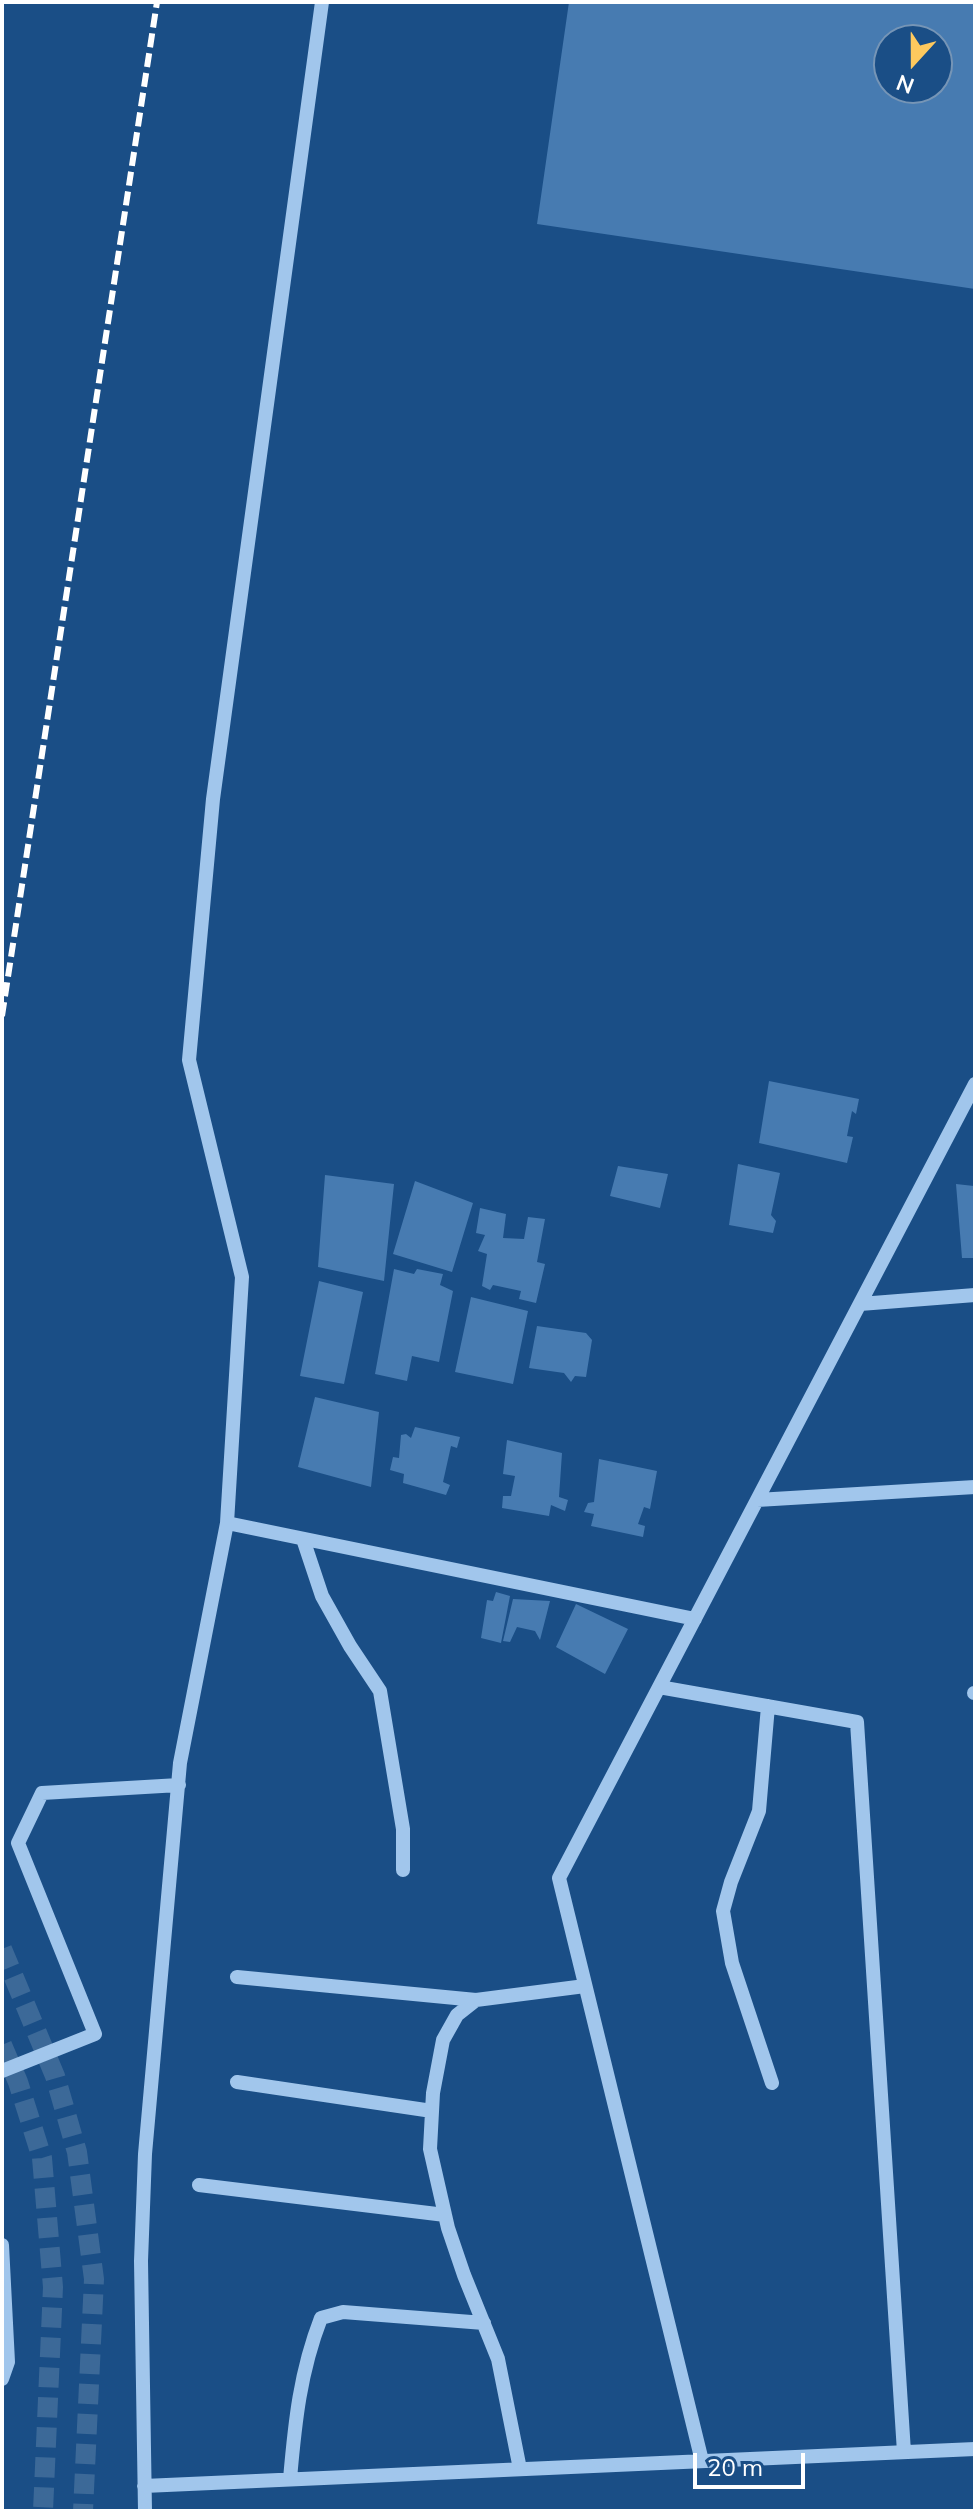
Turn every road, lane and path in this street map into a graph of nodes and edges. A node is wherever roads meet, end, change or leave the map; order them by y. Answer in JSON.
{"nodes":[{"id":1,"x":322,"y":2,"type":"edge"},
{"id":2,"x":975,"y":1084,"type":"edge"},
{"id":3,"x":975,"y":1295,"type":"edge"},
{"id":4,"x":860,"y":1304,"type":"junction"},
{"id":5,"x":975,"y":1487,"type":"edge"},
{"id":6,"x":757,"y":1500,"type":"junction"},
{"id":7,"x":227,"y":1523,"type":"junction"},
{"id":8,"x":303,"y":1539,"type":"junction"},
{"id":9,"x":695,"y":1619,"type":"junction"},
{"id":10,"x":659,"y":1687,"type":"junction"},
{"id":11,"x":768,"y":1706,"type":"junction"},
{"id":12,"x":179,"y":1785,"type":"junction"},
{"id":13,"x":403,"y":1870,"type":"dead end"},
{"id":14,"x":237,"y":1977,"type":"dead end"},
{"id":15,"x":585,"y":1986,"type":"junction"},
{"id":16,"x":476,"y":2000,"type":"junction"},
{"id":17,"x":2,"y":2071,"type":"edge"},
{"id":18,"x":237,"y":2082,"type":"dead end"},
{"id":19,"x":772,"y":2083,"type":"dead end"},
{"id":20,"x":432,"y":2111,"type":"junction"},
{"id":21,"x":199,"y":2185,"type":"dead end"},
{"id":22,"x":445,"y":2215,"type":"junction"},
{"id":23,"x":2,"y":2245,"type":"edge"},
{"id":24,"x":484,"y":2323,"type":"junction"},
{"id":25,"x":2,"y":2379,"type":"edge"},
{"id":26,"x":975,"y":2449,"type":"edge"},
{"id":27,"x":904,"y":2452,"type":"junction"},
{"id":28,"x":702,"y":2461,"type":"junction"},
{"id":29,"x":520,"y":2469,"type":"junction"},
{"id":30,"x":290,"y":2479,"type":"junction"},
{"id":31,"x":144,"y":2486,"type":"junction"},
{"id":32,"x":145,"y":2511,"type":"edge"}],
"edges":[{"from":1,"to":7,"type":"street"},
{"from":2,"to":4,"type":"street"},
{"from":3,"to":4,"type":"street"},
{"from":4,"to":6,"type":"street"},
{"from":5,"to":6,"type":"street"},
{"from":6,"to":9,"type":"street"},
{"from":7,"to":8,"type":"street"},
{"from":7,"to":12,"type":"street"},
{"from":8,"to":9,"type":"street"},
{"from":8,"to":13,"type":"street"},
{"from":9,"to":10,"type":"street"},
{"from":10,"to":11,"type":"street"},
{"from":10,"to":15,"type":"street"},
{"from":11,"to":19,"type":"street"},
{"from":11,"to":27,"type":"street"},
{"from":12,"to":17,"type":"street"},
{"from":12,"to":31,"type":"street"},
{"from":14,"to":16,"type":"street"},
{"from":15,"to":16,"type":"street"},
{"from":15,"to":28,"type":"street"},
{"from":16,"to":20,"type":"street"},
{"from":18,"to":20,"type":"street"},
{"from":20,"to":22,"type":"street"},
{"from":21,"to":22,"type":"street"},
{"from":22,"to":24,"type":"street"},
{"from":23,"to":25,"type":"street"},
{"from":24,"to":29,"type":"street"},
{"from":24,"to":30,"type":"street"},
{"from":26,"to":27,"type":"street"},
{"from":27,"to":28,"type":"street"},
{"from":28,"to":29,"type":"street"},
{"from":29,"to":30,"type":"street"},
{"from":30,"to":31,"type":"street"},
{"from":31,"to":32,"type":"street"}]}
